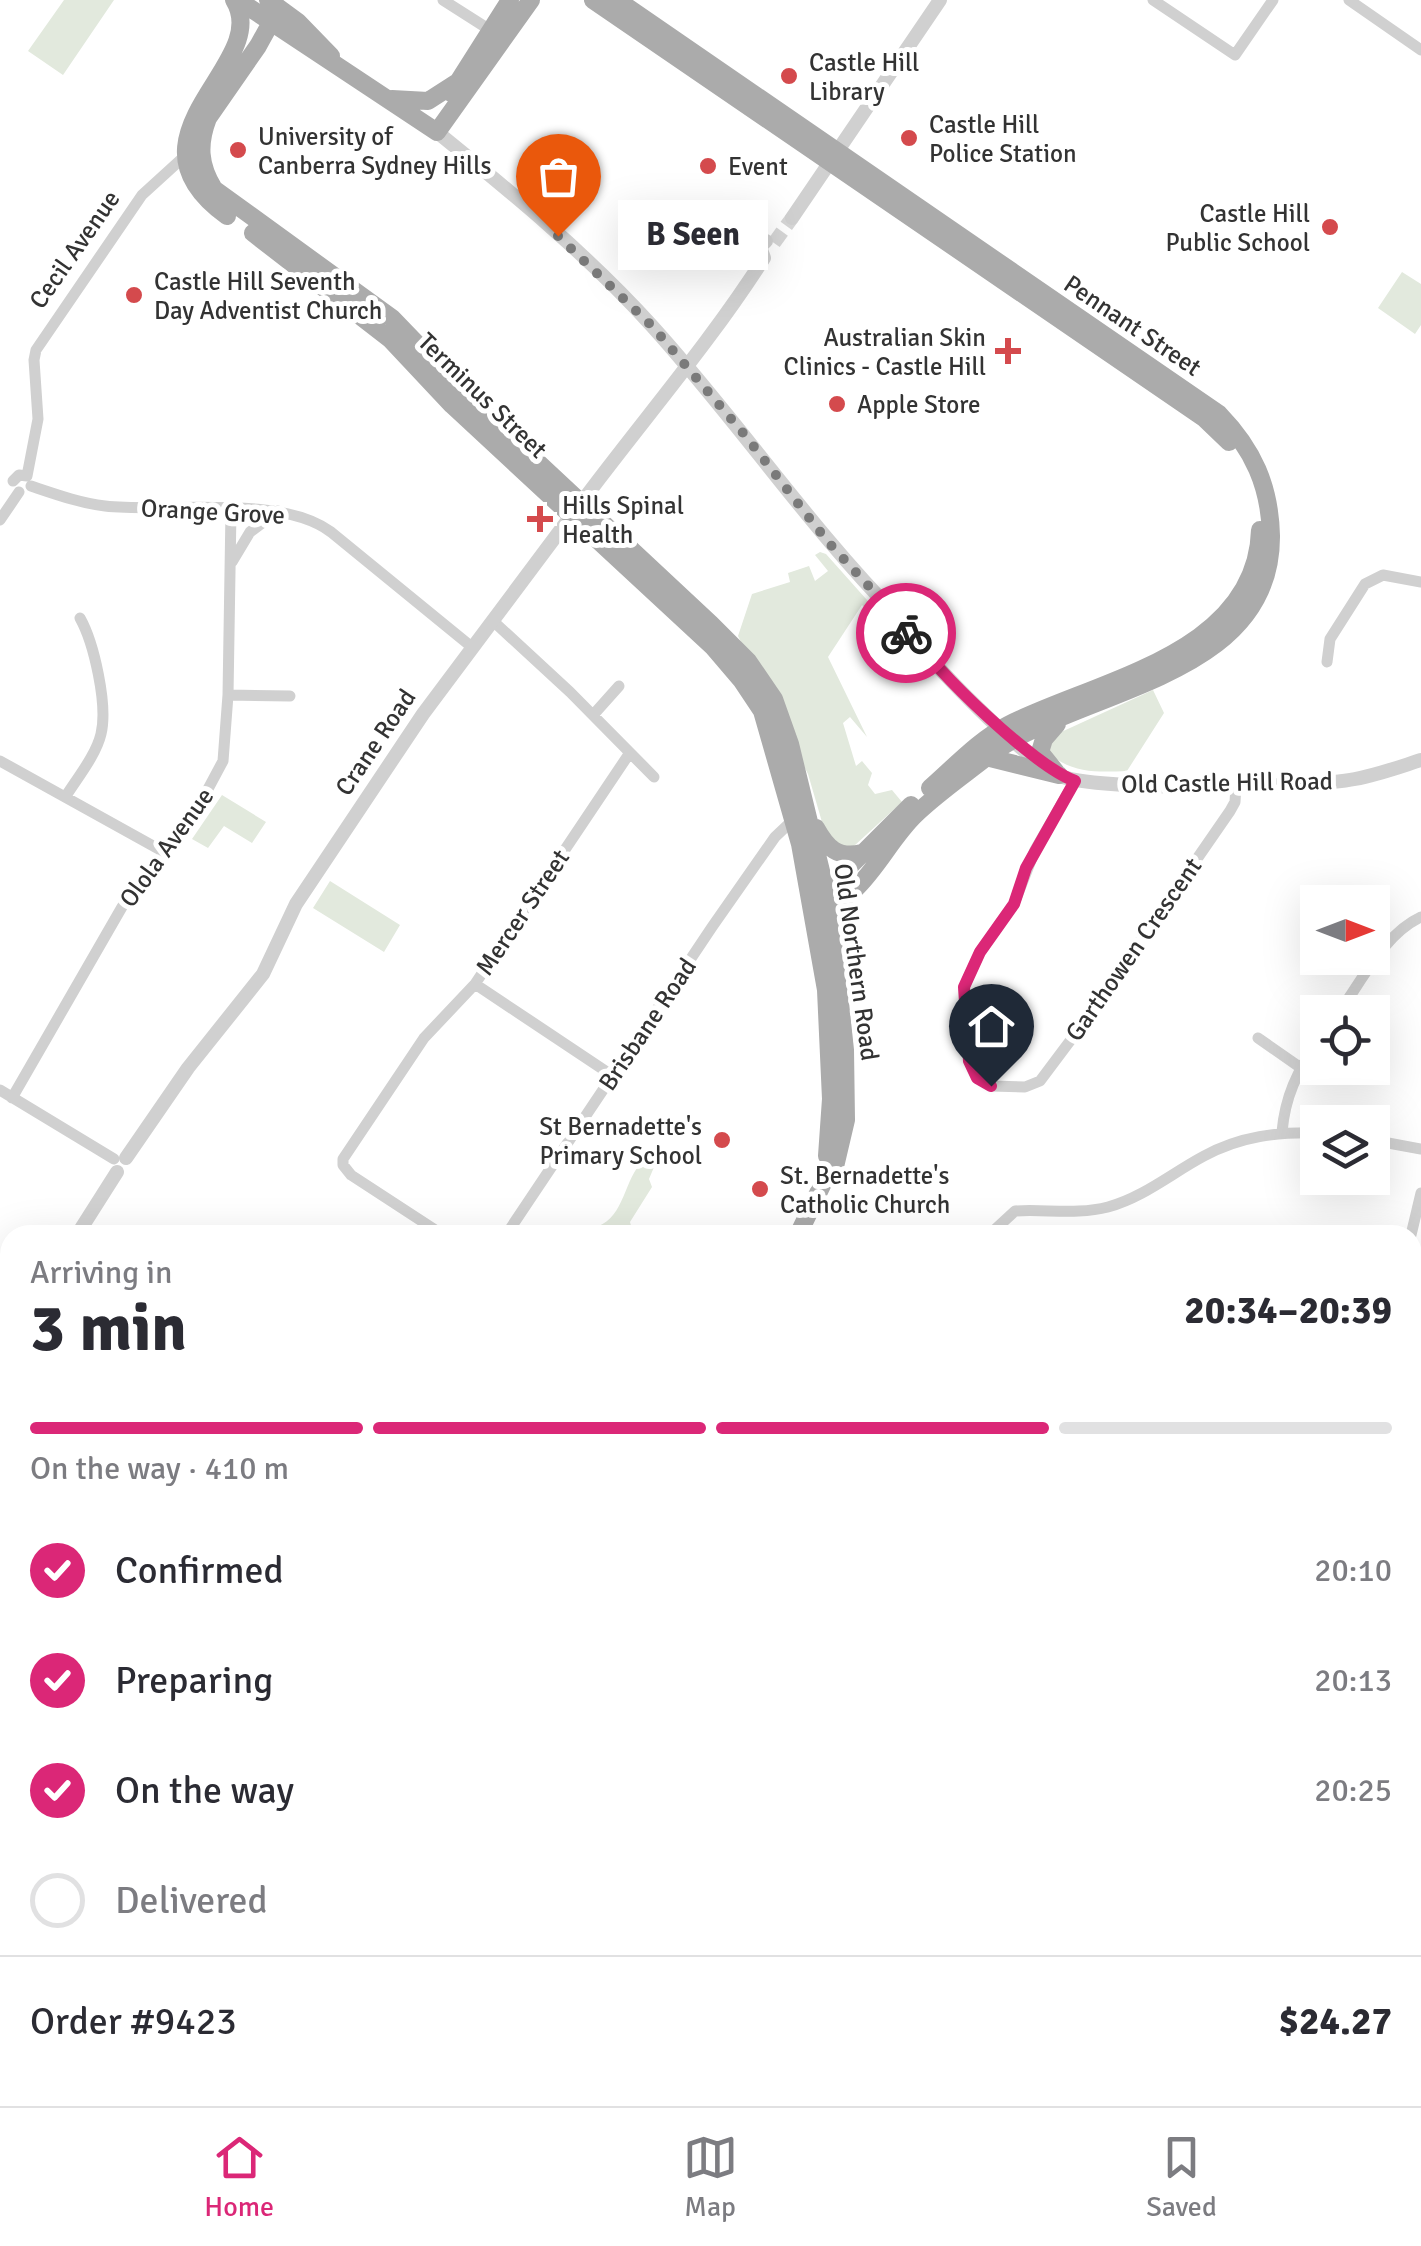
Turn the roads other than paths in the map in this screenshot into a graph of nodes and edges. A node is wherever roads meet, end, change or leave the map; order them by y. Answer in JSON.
{"nodes":[{"id":1,"x":236,"y":0,"type":"edge"},
{"id":2,"x":443,"y":0,"type":"edge"},
{"id":3,"x":510,"y":0,"type":"edge"},
{"id":4,"x":531,"y":0,"type":"edge"},
{"id":5,"x":593,"y":0,"type":"edge"},
{"id":6,"x":616,"y":0,"type":"edge"},
{"id":7,"x":940,"y":0,"type":"edge"},
{"id":8,"x":1152,"y":0,"type":"edge"},
{"id":9,"x":1273,"y":0,"type":"edge"},
{"id":10,"x":1349,"y":0,"type":"edge"},
{"id":11,"x":273,"y":7,"type":"edge"},
{"id":12,"x":490,"y":30,"type":"junction"},
{"id":13,"x":1421,"y":50,"type":"edge"},
{"id":14,"x":460,"y":79,"type":"junction"},
{"id":15,"x":208,"y":92,"type":"junction"},
{"id":16,"x":390,"y":99,"type":"junction"},
{"id":17,"x":433,"y":130,"type":"junction"},
{"id":18,"x":833,"y":157,"type":"junction"},
{"id":19,"x":193,"y":166,"type":"junction"},
{"id":20,"x":163,"y":176,"type":"junction"},
{"id":21,"x":792,"y":218,"type":"tunnel mouth"},
{"id":22,"x":766,"y":241,"type":"tunnel mouth"},
{"id":23,"x":687,"y":368,"type":"junction"},
{"id":24,"x":0,"y":477,"type":"edge"},
{"id":25,"x":23,"y":484,"type":"junction"},
{"id":26,"x":576,"y":509,"type":"junction"},
{"id":27,"x":231,"y":510,"type":"junction"},
{"id":28,"x":278,"y":511,"type":"junction"},
{"id":29,"x":0,"y":520,"type":"edge"},
{"id":30,"x":230,"y":567,"type":"junction"},
{"id":31,"x":1421,"y":582,"type":"edge"},
{"id":32,"x":80,"y":618,"type":"dead end"},
{"id":33,"x":493,"y":621,"type":"junction"},
{"id":34,"x":706,"y":629,"type":"junction"},
{"id":35,"x":732,"y":645,"type":"joint"},
{"id":36,"x":472,"y":648,"type":"junction"},
{"id":37,"x":1327,"y":662,"type":"dead end"},
{"id":38,"x":735,"y":672,"type":"joint"},
{"id":39,"x":619,"y":686,"type":"dead end"},
{"id":40,"x":228,"y":695,"type":"junction"},
{"id":41,"x":290,"y":696,"type":"dead end"},
{"id":42,"x":594,"y":714,"type":"junction"},
{"id":43,"x":1064,"y":717,"type":"junction"},
{"id":44,"x":1007,"y":733,"type":"junction"},
{"id":45,"x":630,"y":754,"type":"junction"},
{"id":46,"x":986,"y":757,"type":"junction"},
{"id":47,"x":1421,"y":760,"type":"edge"},
{"id":48,"x":0,"y":761,"type":"edge"},
{"id":49,"x":654,"y":777,"type":"dead end"},
{"id":50,"x":1067,"y":778,"type":"junction"},
{"id":51,"x":1236,"y":785,"type":"junction"},
{"id":52,"x":66,"y":796,"type":"junction"},
{"id":53,"x":800,"y":815,"type":"junction"},
{"id":54,"x":164,"y":852,"type":"junction"},
{"id":55,"x":862,"y":853,"type":"junction"},
{"id":56,"x":818,"y":890,"type":"junction"},
{"id":57,"x":822,"y":909,"type":"junction"},
{"id":58,"x":1421,"y":917,"type":"edge"},
{"id":59,"x":1390,"y":941,"type":"edge"},
{"id":60,"x":475,"y":984,"type":"junction"},
{"id":61,"x":1258,"y":1038,"type":"dead end"},
{"id":62,"x":1300,"y":1067,"type":"edge"},
{"id":63,"x":1300,"y":1070,"type":"edge"},
{"id":64,"x":613,"y":1076,"type":"junction"},
{"id":65,"x":0,"y":1090,"type":"edge"},
{"id":66,"x":12,"y":1098,"type":"junction"},
{"id":67,"x":1282,"y":1132,"type":"junction"},
{"id":68,"x":1300,"y":1132,"type":"edge"},
{"id":69,"x":1390,"y":1143,"type":"edge"},
{"id":70,"x":1421,"y":1149,"type":"edge"},
{"id":71,"x":119,"y":1163,"type":"junction"},
{"id":72,"x":1421,"y":1193,"type":"edge"},
{"id":73,"x":83,"y":1225,"type":"edge"},
{"id":74,"x":428,"y":1225,"type":"edge"},
{"id":75,"x":513,"y":1225,"type":"edge"},
{"id":76,"x":803,"y":1225,"type":"edge"},
{"id":77,"x":1000,"y":1225,"type":"edge"},
{"id":78,"x":1413,"y":1225,"type":"edge"}],
"edges":[{"from":1,"to":11,"type":"main road"},
{"from":1,"to":15,"type":"main road"},
{"from":2,"to":12,"type":"street"},
{"from":3,"to":12,"type":"main road"},
{"from":4,"to":17,"type":"main road"},
{"from":5,"to":18,"type":"main road","name":"Pennant Street"},
{"from":6,"to":18,"type":"main road","name":"Pennant Street"},
{"from":7,"to":18,"type":"street"},
{"from":8,"to":9,"type":"street"},
{"from":10,"to":13,"type":"street"},
{"from":11,"to":15,"type":"main road"},
{"from":11,"to":16,"type":"main road"},
{"from":11,"to":19,"type":"main road"},
{"from":12,"to":14,"type":"main road"},
{"from":14,"to":16,"type":"main road"},
{"from":14,"to":17,"type":"main road"},
{"from":15,"to":19,"type":"main road"},
{"from":16,"to":17,"type":"main road"},
{"from":17,"to":23,"type":"street"},
{"from":18,"to":21,"type":"street"},
{"from":18,"to":43,"type":"main road","name":"Pennant Street"},
{"from":18,"to":44,"type":"main road","name":"Pennant Street"},
{"from":19,"to":20,"type":"street","name":"Cecil Avenue"},
{"from":19,"to":20,"type":"street"},
{"from":19,"to":26,"type":"main road","name":"Terminus Street"},
{"from":20,"to":25,"type":"street","name":"Cecil Avenue"},
{"from":22,"to":23,"type":"street","name":"Crane Road"},
{"from":23,"to":26,"type":"street","name":"Crane Road"},
{"from":23,"to":44,"type":"street"},
{"from":24,"to":25,"type":"street","name":"Orange Grove"},
{"from":25,"to":27,"type":"street","name":"Orange Grove"},
{"from":25,"to":29,"type":"street","name":"Cecil Avenue"},
{"from":26,"to":33,"type":"street","name":"Crane Road"},
{"from":26,"to":34,"type":"main road","name":"Terminus Street"},
{"from":27,"to":28,"type":"street","name":"Orange Grove"},
{"from":27,"to":30,"type":"street","name":"Olola Avenue"},
{"from":28,"to":30,"type":"street"},
{"from":28,"to":36,"type":"street","name":"Orange Grove"},
{"from":30,"to":40,"type":"street","name":"Olola Avenue"},
{"from":31,"to":37,"type":"street"},
{"from":32,"to":52,"type":"street"},
{"from":33,"to":36,"type":"street","name":"Crane Road"},
{"from":33,"to":42,"type":"street"},
{"from":34,"to":35,"type":"main road","name":"Terminus Street"},
{"from":34,"to":38,"type":"main road","name":"Terminus Street"},
{"from":35,"to":53,"type":"main road","name":"Old Northern Road"},
{"from":36,"to":71,"type":"street","name":"Crane Road"},
{"from":38,"to":53,"type":"main road","name":"Old Northern Road"},
{"from":39,"to":42,"type":"street"},
{"from":40,"to":41,"type":"street"},
{"from":40,"to":54,"type":"street","name":"Olola Avenue"},
{"from":42,"to":45,"type":"street"},
{"from":43,"to":44,"type":"main road","name":"Pennant Street"},
{"from":43,"to":50,"type":"main road"},
{"from":44,"to":46,"type":"main road"},
{"from":44,"to":50,"type":"street"},
{"from":44,"to":55,"type":"main road"},
{"from":45,"to":49,"type":"street"},
{"from":45,"to":60,"type":"street","name":"Mercer Street"},
{"from":46,"to":50,"type":"main road"},
{"from":46,"to":57,"type":"main road"},
{"from":47,"to":51,"type":"street","name":"Old Castle Hill Road"},
{"from":48,"to":52,"type":"street"},
{"from":50,"to":51,"type":"street","name":"Old Castle Hill Road"},
{"from":50,"to":51,"type":"street","name":"Garthowen Crescent"},
{"from":52,"to":54,"type":"street"},
{"from":53,"to":55,"type":"main road"},
{"from":53,"to":56,"type":"main road","name":"Old Northern Road"},
{"from":53,"to":64,"type":"street","name":"Brisbane Road"},
{"from":54,"to":66,"type":"street","name":"Olola Avenue"},
{"from":55,"to":56,"type":"main road"},
{"from":56,"to":57,"type":"main road","name":"Old Northern Road"},
{"from":57,"to":76,"type":"main road","name":"Old Northern Road"},
{"from":58,"to":59,"type":"street"},
{"from":60,"to":64,"type":"street","name":"Mercer Street"},
{"from":60,"to":74,"type":"street"},
{"from":61,"to":62,"type":"street"},
{"from":63,"to":67,"type":"street"},
{"from":64,"to":75,"type":"street","name":"Brisbane Road"},
{"from":65,"to":66,"type":"street"},
{"from":66,"to":71,"type":"street"},
{"from":67,"to":68,"type":"street"},
{"from":67,"to":77,"type":"street"},
{"from":69,"to":70,"type":"street"},
{"from":71,"to":73,"type":"street","name":"Crane Road"},
{"from":72,"to":78,"type":"street"}]}
